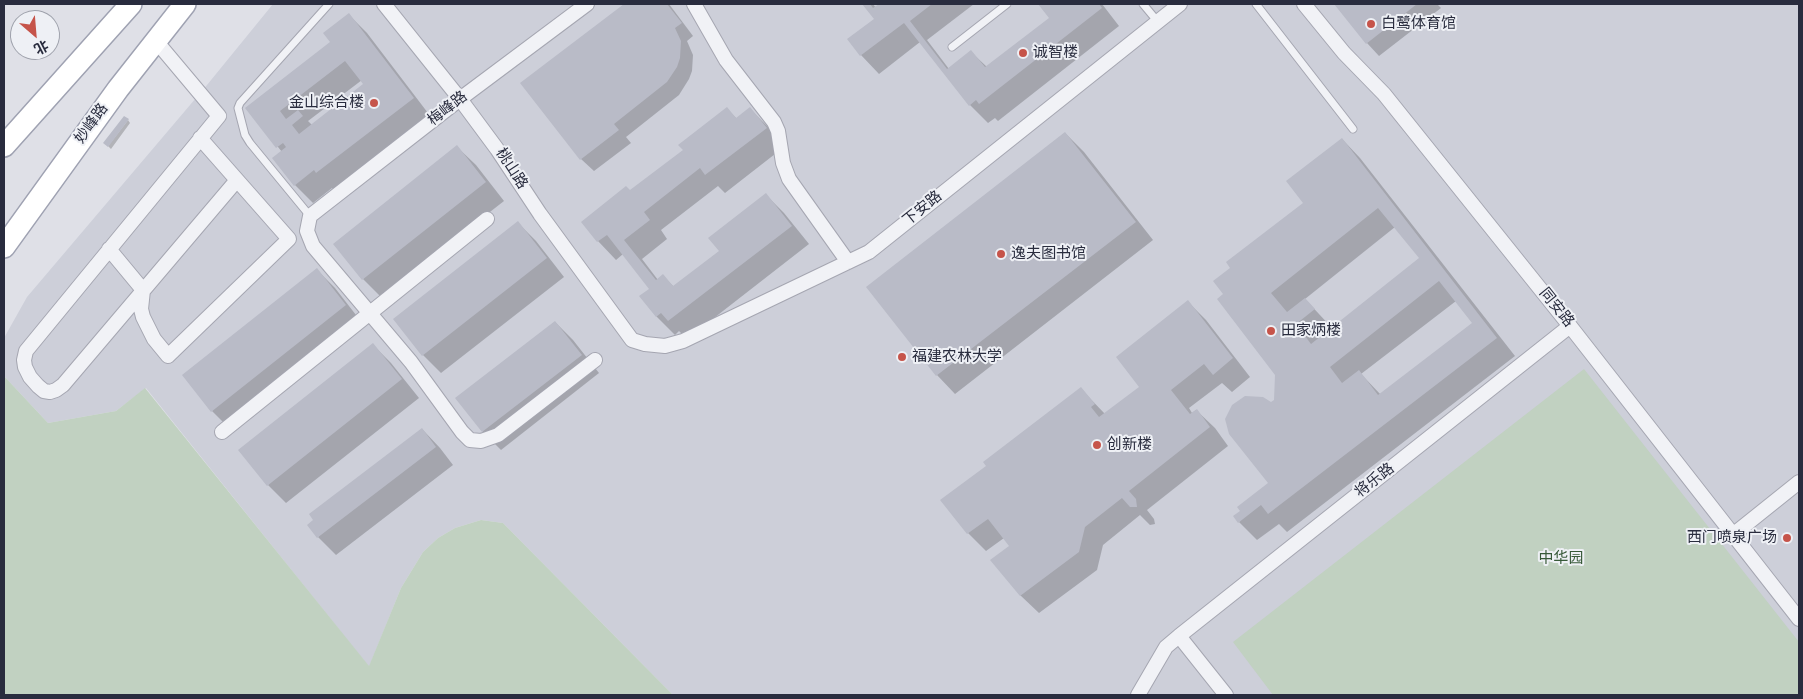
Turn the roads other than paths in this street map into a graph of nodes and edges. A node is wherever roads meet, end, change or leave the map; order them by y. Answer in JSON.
{"nodes":[{"id":1,"x":131,"y":4,"type":"edge"},
{"id":2,"x":185,"y":4,"type":"edge"},
{"id":3,"x":329,"y":4,"type":"edge"},
{"id":4,"x":384,"y":4,"type":"edge"},
{"id":5,"x":587,"y":4,"type":"edge"},
{"id":6,"x":694,"y":4,"type":"edge"},
{"id":7,"x":1006,"y":4,"type":"edge"},
{"id":8,"x":1143,"y":4,"type":"edge"},
{"id":9,"x":1180,"y":4,"type":"edge"},
{"id":10,"x":1256,"y":4,"type":"edge"},
{"id":11,"x":1304,"y":4,"type":"edge"},
{"id":12,"x":1158,"y":22,"type":"junction"},
{"id":13,"x":156,"y":41,"type":"junction"},
{"id":14,"x":952,"y":47,"type":"dead end"},
{"id":15,"x":460,"y":99,"type":"junction"},
{"id":16,"x":1353,"y":129,"type":"dead end"},
{"id":17,"x":200,"y":138,"type":"junction"},
{"id":18,"x":4,"y":146,"type":"edge"},
{"id":19,"x":237,"y":180,"type":"junction"},
{"id":20,"x":310,"y":216,"type":"junction"},
{"id":21,"x":487,"y":219,"type":"dead end"},
{"id":22,"x":4,"y":247,"type":"edge"},
{"id":23,"x":109,"y":249,"type":"junction"},
{"id":24,"x":848,"y":262,"type":"junction"},
{"id":25,"x":143,"y":290,"type":"junction"},
{"id":26,"x":370,"y":313,"type":"junction"},
{"id":27,"x":1570,"y":326,"type":"junction"},
{"id":28,"x":632,"y":340,"type":"joint"},
{"id":29,"x":595,"y":360,"type":"dead end"},
{"id":30,"x":222,"y":432,"type":"dead end"},
{"id":31,"x":1799,"y":482,"type":"edge"},
{"id":32,"x":1734,"y":534,"type":"junction"},
{"id":33,"x":1799,"y":619,"type":"edge"},
{"id":34,"x":1179,"y":636,"type":"junction"},
{"id":35,"x":1138,"y":695,"type":"edge"},
{"id":36,"x":1226,"y":695,"type":"edge"}],
"edges":[{"from":1,"to":18,"type":"main road"},
{"from":2,"to":13,"type":"main road","name":"妙峰路"},
{"from":3,"to":20,"type":"lane"},
{"from":4,"to":15,"type":"street","name":"桃山路"},
{"from":5,"to":15,"type":"street","name":"梅峰路"},
{"from":6,"to":24,"type":"street"},
{"from":7,"to":14,"type":"lane"},
{"from":8,"to":12,"type":"lane"},
{"from":9,"to":12,"type":"street","name":"下安路"},
{"from":10,"to":16,"type":"lane"},
{"from":11,"to":27,"type":"street","name":"同安路"},
{"from":12,"to":24,"type":"street","name":"下安路"},
{"from":13,"to":17,"type":"street"},
{"from":13,"to":22,"type":"main road","name":"妙峰路"},
{"from":15,"to":20,"type":"street","name":"梅峰路"},
{"from":15,"to":28,"type":"street","name":"桃山路"},
{"from":17,"to":19,"type":"street"},
{"from":17,"to":23,"type":"street"},
{"from":19,"to":25,"type":"street"},
{"from":19,"to":25,"type":"street"},
{"from":20,"to":26,"type":"street"},
{"from":21,"to":26,"type":"street"},
{"from":23,"to":25,"type":"street"},
{"from":23,"to":25,"type":"street"},
{"from":24,"to":28,"type":"street","name":"下安路"},
{"from":26,"to":29,"type":"street"},
{"from":26,"to":30,"type":"street"},
{"from":27,"to":32,"type":"street","name":"同安路"},
{"from":27,"to":34,"type":"street","name":"将乐路"},
{"from":31,"to":32,"type":"street"},
{"from":32,"to":33,"type":"street","name":"同安路"},
{"from":34,"to":35,"type":"street","name":"将乐路"},
{"from":34,"to":36,"type":"street"}]}
